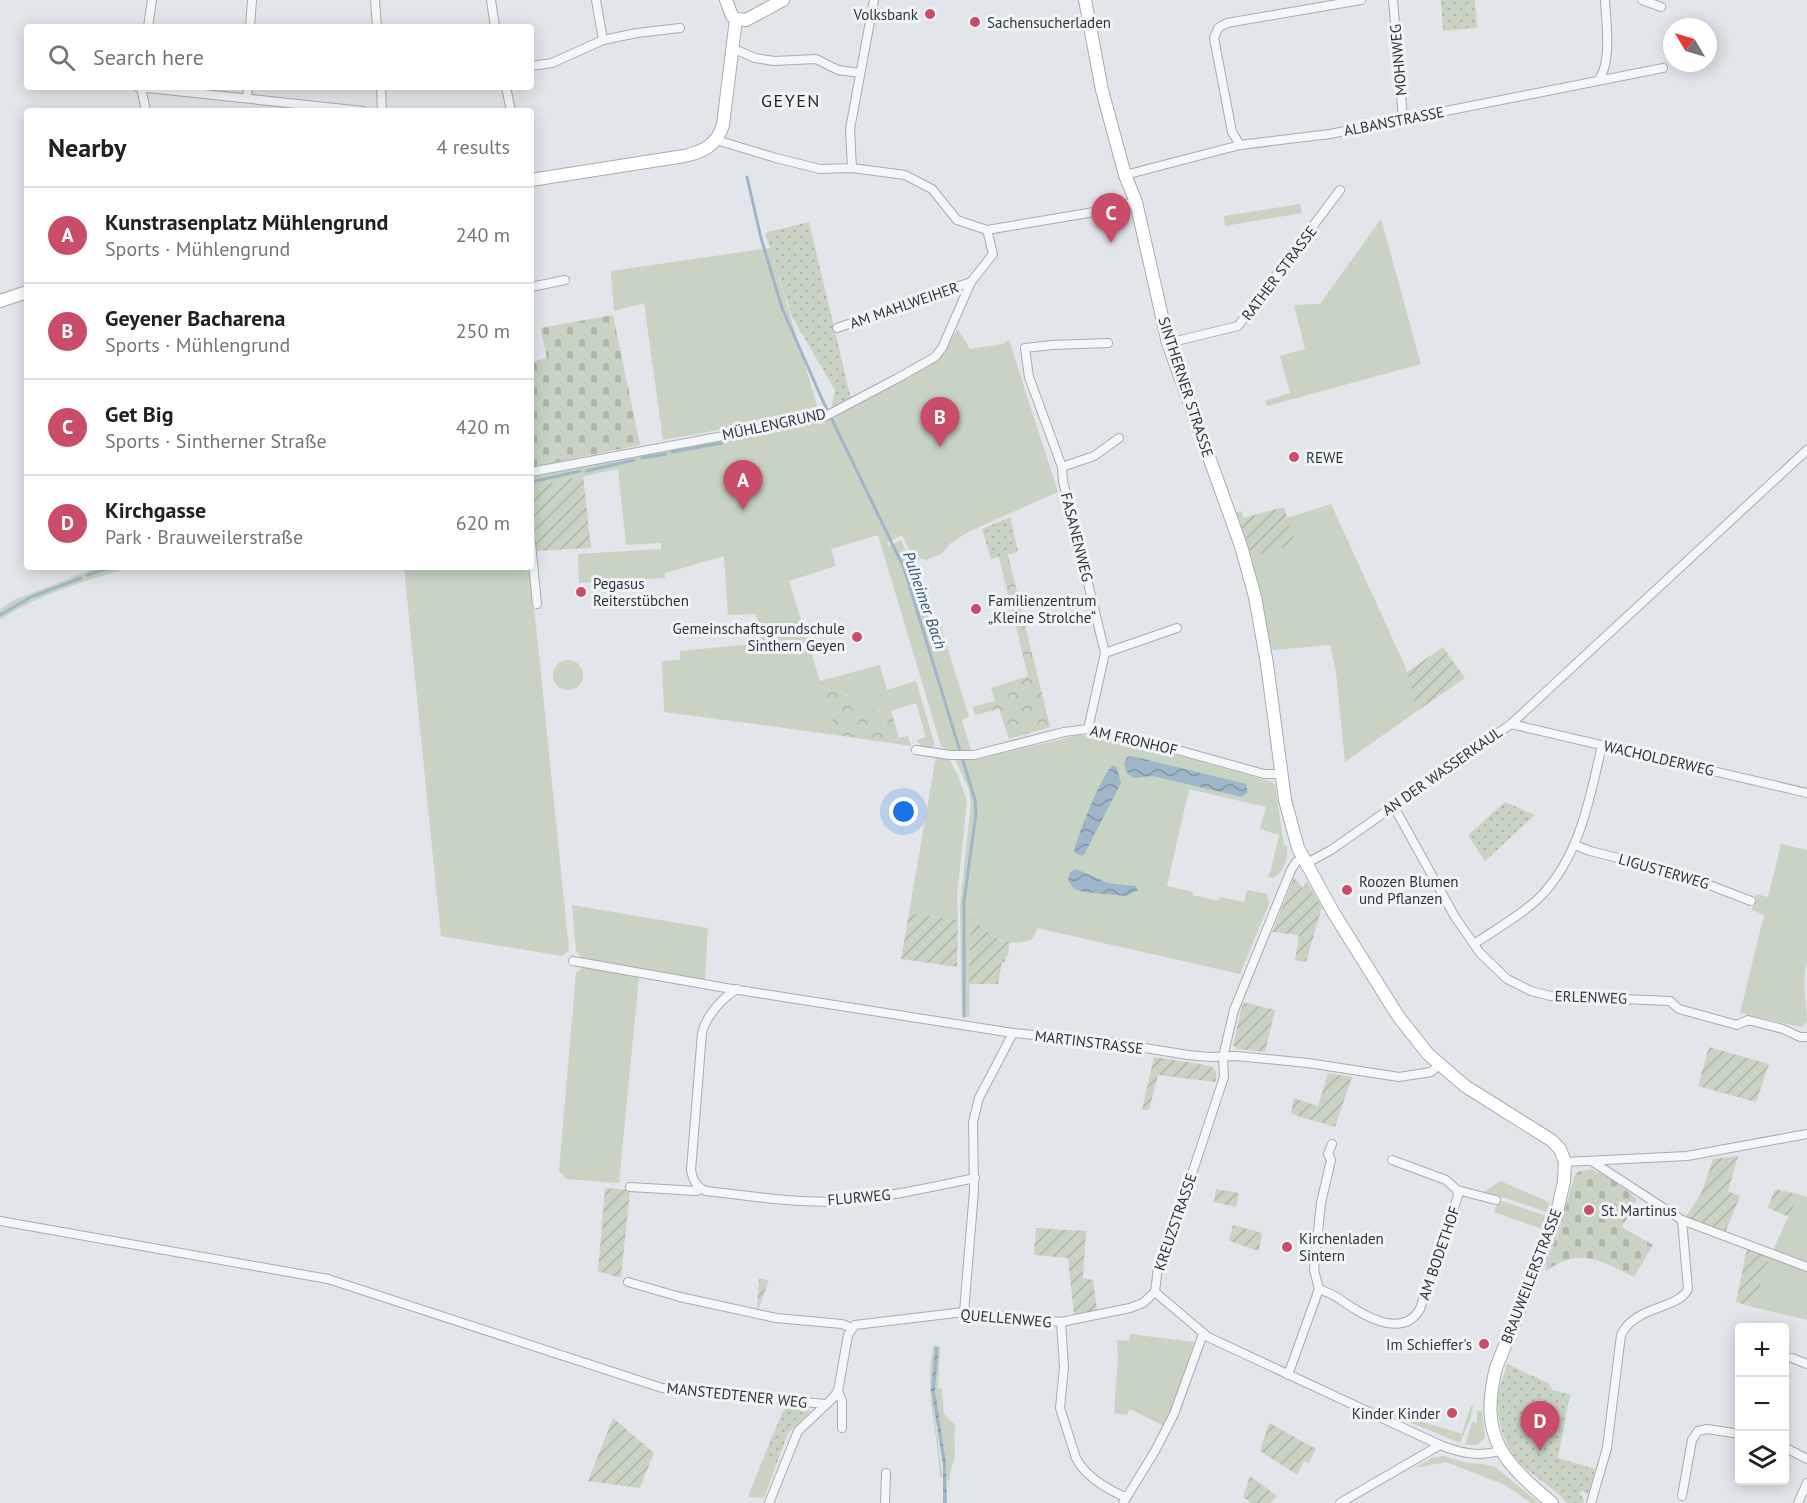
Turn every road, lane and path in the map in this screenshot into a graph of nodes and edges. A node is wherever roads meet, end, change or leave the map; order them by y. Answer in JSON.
{"nodes":[{"id":1,"x":152,"y":0,"type":"edge"},
{"id":2,"x":252,"y":0,"type":"edge"},
{"id":3,"x":375,"y":0,"type":"edge"},
{"id":4,"x":491,"y":0,"type":"edge"},
{"id":5,"x":596,"y":0,"type":"edge"},
{"id":6,"x":726,"y":0,"type":"edge"},
{"id":7,"x":783,"y":0,"type":"edge"},
{"id":8,"x":874,"y":0,"type":"edge"},
{"id":9,"x":1085,"y":0,"type":"edge"},
{"id":10,"x":1361,"y":0,"type":"edge"},
{"id":11,"x":1393,"y":0,"type":"edge"},
{"id":12,"x":1605,"y":0,"type":"edge"},
{"id":13,"x":1642,"y":0,"type":"edge"},
{"id":14,"x":1661,"y":7,"type":"dead end"},
{"id":15,"x":736,"y":20,"type":"junction"},
{"id":16,"x":148,"y":24,"type":"edge"},
{"id":17,"x":250,"y":24,"type":"edge"},
{"id":18,"x":377,"y":24,"type":"edge"},
{"id":19,"x":495,"y":24,"type":"edge"},
{"id":20,"x":680,"y":28,"type":"dead end"},
{"id":21,"x":603,"y":40,"type":"junction"},
{"id":22,"x":732,"y":51,"type":"junction"},
{"id":23,"x":534,"y":66,"type":"edge"},
{"id":24,"x":1663,"y":68,"type":"dead end"},
{"id":25,"x":860,"y":73,"type":"junction"},
{"id":26,"x":1599,"y":79,"type":"junction"},
{"id":27,"x":141,"y":90,"type":"edge"},
{"id":28,"x":169,"y":90,"type":"edge"},
{"id":29,"x":248,"y":90,"type":"edge"},
{"id":30,"x":381,"y":90,"type":"edge"},
{"id":31,"x":507,"y":90,"type":"edge"},
{"id":32,"x":247,"y":98,"type":"junction"},
{"id":33,"x":145,"y":108,"type":"edge"},
{"id":34,"x":336,"y":108,"type":"edge"},
{"id":35,"x":382,"y":108,"type":"edge"},
{"id":36,"x":510,"y":108,"type":"edge"},
{"id":37,"x":1403,"y":119,"type":"junction"},
{"id":38,"x":716,"y":141,"type":"junction"},
{"id":39,"x":1240,"y":145,"type":"junction"},
{"id":40,"x":852,"y":168,"type":"junction"},
{"id":41,"x":1125,"y":176,"type":"junction"},
{"id":42,"x":534,"y":180,"type":"edge"},
{"id":43,"x":1340,"y":190,"type":"dead end"},
{"id":44,"x":1136,"y":202,"type":"junction"},
{"id":45,"x":987,"y":230,"type":"junction"},
{"id":46,"x":565,"y":280,"type":"dead end"},
{"id":47,"x":971,"y":282,"type":"junction"},
{"id":48,"x":534,"y":286,"type":"edge"},
{"id":49,"x":24,"y":293,"type":"edge"},
{"id":50,"x":0,"y":301,"type":"edge"},
{"id":51,"x":837,"y":328,"type":"dead end"},
{"id":52,"x":1108,"y":343,"type":"dead end"},
{"id":53,"x":1168,"y":343,"type":"junction"},
{"id":54,"x":1119,"y":438,"type":"dead end"},
{"id":55,"x":1807,"y":450,"type":"edge"},
{"id":56,"x":1062,"y":467,"type":"junction"},
{"id":57,"x":534,"y":471,"type":"edge"},
{"id":58,"x":534,"y":570,"type":"edge"},
{"id":59,"x":537,"y":604,"type":"dead end"},
{"id":60,"x":1178,"y":628,"type":"dead end"},
{"id":61,"x":1105,"y":652,"type":"junction"},
{"id":62,"x":1511,"y":723,"type":"junction"},
{"id":63,"x":1088,"y":729,"type":"junction"},
{"id":64,"x":1602,"y":745,"type":"junction"},
{"id":65,"x":916,"y":750,"type":"dead end"},
{"id":66,"x":1281,"y":774,"type":"junction"},
{"id":67,"x":1807,"y":793,"type":"edge"},
{"id":68,"x":1393,"y":805,"type":"junction"},
{"id":69,"x":1575,"y":846,"type":"junction"},
{"id":70,"x":1304,"y":861,"type":"junction"},
{"id":71,"x":1751,"y":901,"type":"dead end"},
{"id":72,"x":1474,"y":944,"type":"junction"},
{"id":73,"x":573,"y":961,"type":"dead end"},
{"id":74,"x":738,"y":989,"type":"junction"},
{"id":75,"x":1013,"y":1033,"type":"junction"},
{"id":76,"x":1807,"y":1037,"type":"edge"},
{"id":77,"x":1223,"y":1057,"type":"junction"},
{"id":78,"x":1439,"y":1065,"type":"junction"},
{"id":79,"x":1807,"y":1134,"type":"edge"},
{"id":80,"x":1332,"y":1144,"type":"dead end"},
{"id":81,"x":1392,"y":1160,"type":"dead end"},
{"id":82,"x":1565,"y":1162,"type":"junction"},
{"id":83,"x":1593,"y":1162,"type":"junction"},
{"id":84,"x":975,"y":1178,"type":"junction"},
{"id":85,"x":630,"y":1187,"type":"dead end"},
{"id":86,"x":703,"y":1189,"type":"junction"},
{"id":87,"x":1457,"y":1190,"type":"junction"},
{"id":88,"x":1496,"y":1200,"type":"dead end"},
{"id":89,"x":1682,"y":1220,"type":"junction"},
{"id":90,"x":0,"y":1221,"type":"edge"},
{"id":91,"x":1807,"y":1267,"type":"edge"},
{"id":92,"x":628,"y":1282,"type":"dead end"},
{"id":93,"x":1319,"y":1289,"type":"junction"},
{"id":94,"x":1155,"y":1292,"type":"junction"},
{"id":95,"x":964,"y":1312,"type":"junction"},
{"id":96,"x":1061,"y":1322,"type":"junction"},
{"id":97,"x":852,"y":1328,"type":"junction"},
{"id":98,"x":1203,"y":1334,"type":"junction"},
{"id":99,"x":1792,"y":1358,"type":"dead end"},
{"id":100,"x":1807,"y":1364,"type":"edge"},
{"id":101,"x":1288,"y":1375,"type":"junction"},
{"id":102,"x":838,"y":1392,"type":"junction"},
{"id":103,"x":825,"y":1404,"type":"junction"},
{"id":104,"x":842,"y":1428,"type":"dead end"},
{"id":105,"x":1735,"y":1433,"type":"edge"},
{"id":106,"x":1440,"y":1444,"type":"junction"},
{"id":107,"x":1789,"y":1449,"type":"edge"},
{"id":108,"x":1500,"y":1451,"type":"junction"},
{"id":109,"x":1807,"y":1459,"type":"edge"},
{"id":110,"x":886,"y":1473,"type":"dead end"},
{"id":111,"x":1807,"y":1484,"type":"edge"},
{"id":112,"x":1682,"y":1496,"type":"dead end"},
{"id":113,"x":1124,"y":1500,"type":"edge"},
{"id":114,"x":769,"y":1503,"type":"edge"},
{"id":115,"x":885,"y":1503,"type":"edge"},
{"id":116,"x":1340,"y":1503,"type":"edge"},
{"id":117,"x":1552,"y":1503,"type":"edge"},
{"id":118,"x":1591,"y":1503,"type":"edge"},
{"id":119,"x":1798,"y":1503,"type":"edge"}],
"edges":[{"from":1,"to":16,"type":"street"},
{"from":2,"to":17,"type":"street"},
{"from":3,"to":18,"type":"street"},
{"from":4,"to":19,"type":"street"},
{"from":5,"to":21,"type":"street"},
{"from":6,"to":15,"type":"street"},
{"from":7,"to":15,"type":"street"},
{"from":8,"to":25,"type":"street"},
{"from":9,"to":41,"type":"street","name":"SINTHERNER STRASSE"},
{"from":10,"to":39,"type":"street"},
{"from":11,"to":37,"type":"street","name":"MOHNWEG"},
{"from":12,"to":26,"type":"street"},
{"from":13,"to":14,"type":"street"},
{"from":15,"to":22,"type":"street"},
{"from":20,"to":21,"type":"street"},
{"from":21,"to":23,"type":"street"},
{"from":22,"to":25,"type":"street"},
{"from":22,"to":38,"type":"street"},
{"from":24,"to":26,"type":"street","name":"ALBANSTRASSE"},
{"from":25,"to":40,"type":"street"},
{"from":26,"to":37,"type":"street","name":"ALBANSTRASSE"},
{"from":27,"to":33,"type":"street"},
{"from":28,"to":32,"type":"street"},
{"from":29,"to":32,"type":"street"},
{"from":30,"to":35,"type":"street"},
{"from":31,"to":36,"type":"street"},
{"from":32,"to":34,"type":"street"},
{"from":37,"to":39,"type":"street","name":"ALBANSTRASSE"},
{"from":38,"to":40,"type":"street"},
{"from":38,"to":42,"type":"street"},
{"from":39,"to":41,"type":"street","name":"ALBANSTRASSE"},
{"from":40,"to":45,"type":"street"},
{"from":41,"to":44,"type":"street","name":"SINTHERNER STRASSE"},
{"from":43,"to":53,"type":"street","name":"RATHER STRASSE"},
{"from":44,"to":45,"type":"street"},
{"from":44,"to":53,"type":"street","name":"SINTHERNER STRASSE"},
{"from":45,"to":47,"type":"street","name":"MÜHLENGRUND"},
{"from":46,"to":48,"type":"street"},
{"from":47,"to":51,"type":"street","name":"AM MAHLWEIHER"},
{"from":47,"to":57,"type":"street","name":"MÜHLENGRUND"},
{"from":49,"to":50,"type":"street"},
{"from":52,"to":56,"type":"street","name":"FASANENWEG"},
{"from":53,"to":66,"type":"street","name":"SINTHERNER STRASSE"},
{"from":54,"to":56,"type":"street"},
{"from":55,"to":62,"type":"street","name":"AN DER WASSERKAUL"},
{"from":56,"to":61,"type":"street","name":"FASANENWEG"},
{"from":58,"to":59,"type":"street"},
{"from":60,"to":61,"type":"street"},
{"from":61,"to":63,"type":"street","name":"FASANENWEG"},
{"from":62,"to":64,"type":"street","name":"WACHOLDERWEG"},
{"from":62,"to":68,"type":"street","name":"AN DER WASSERKAUL"},
{"from":63,"to":65,"type":"street","name":"AM FRONHOF"},
{"from":63,"to":66,"type":"street","name":"AM FRONHOF"},
{"from":64,"to":67,"type":"street","name":"WACHOLDERWEG"},
{"from":64,"to":69,"type":"street"},
{"from":66,"to":70,"type":"street"},
{"from":68,"to":70,"type":"street","name":"AN DER WASSERKAUL"},
{"from":68,"to":72,"type":"street","name":"ERLENWEG"},
{"from":69,"to":71,"type":"street","name":"LIGUSTERWEG"},
{"from":69,"to":72,"type":"street"},
{"from":70,"to":77,"type":"street","name":"KREUZSTRASSE"},
{"from":70,"to":78,"type":"street"},
{"from":72,"to":76,"type":"street","name":"ERLENWEG"},
{"from":73,"to":74,"type":"street","name":"MARTINSTRASSE"},
{"from":74,"to":75,"type":"street","name":"MARTINSTRASSE"},
{"from":74,"to":86,"type":"street"},
{"from":75,"to":77,"type":"street","name":"MARTINSTRASSE"},
{"from":75,"to":84,"type":"street"},
{"from":77,"to":78,"type":"street","name":"MARTINSTRASSE"},
{"from":77,"to":94,"type":"street","name":"KREUZSTRASSE"},
{"from":78,"to":82,"type":"street"},
{"from":79,"to":83,"type":"street"},
{"from":80,"to":93,"type":"street"},
{"from":81,"to":87,"type":"street","name":"AM BODETHOF"},
{"from":82,"to":83,"type":"street"},
{"from":82,"to":108,"type":"street","name":"BRAUWEILERSTRASSE"},
{"from":83,"to":89,"type":"street"},
{"from":84,"to":86,"type":"street","name":"FLURWEG"},
{"from":84,"to":95,"type":"street"},
{"from":85,"to":86,"type":"street","name":"FLURWEG"},
{"from":87,"to":88,"type":"street","name":"AM BODETHOF"},
{"from":87,"to":93,"type":"street","name":"AM BODETHOF"},
{"from":89,"to":91,"type":"street"},
{"from":89,"to":118,"type":"street"},
{"from":90,"to":103,"type":"street","name":"MANSTEDTENER WEG"},
{"from":92,"to":97,"type":"street","name":"QUELLENWEG"},
{"from":93,"to":101,"type":"street"},
{"from":94,"to":96,"type":"street","name":"QUELLENWEG"},
{"from":94,"to":98,"type":"street","name":"KREUZSTRASSE"},
{"from":95,"to":96,"type":"street","name":"QUELLENWEG"},
{"from":95,"to":97,"type":"street","name":"QUELLENWEG"},
{"from":96,"to":113,"type":"street"},
{"from":97,"to":102,"type":"street"},
{"from":98,"to":101,"type":"street","name":"KREUZSTRASSE"},
{"from":98,"to":113,"type":"street"},
{"from":99,"to":100,"type":"street"},
{"from":101,"to":106,"type":"street","name":"KREUZSTRASSE"},
{"from":102,"to":103,"type":"street"},
{"from":102,"to":104,"type":"street"},
{"from":103,"to":114,"type":"street"},
{"from":105,"to":112,"type":"street"},
{"from":106,"to":108,"type":"street","name":"KREUZSTRASSE"},
{"from":106,"to":116,"type":"street"},
{"from":107,"to":109,"type":"street"},
{"from":108,"to":117,"type":"street","name":"BRAUWEILERSTRASSE"},
{"from":110,"to":115,"type":"street"},
{"from":111,"to":119,"type":"street"}]}
